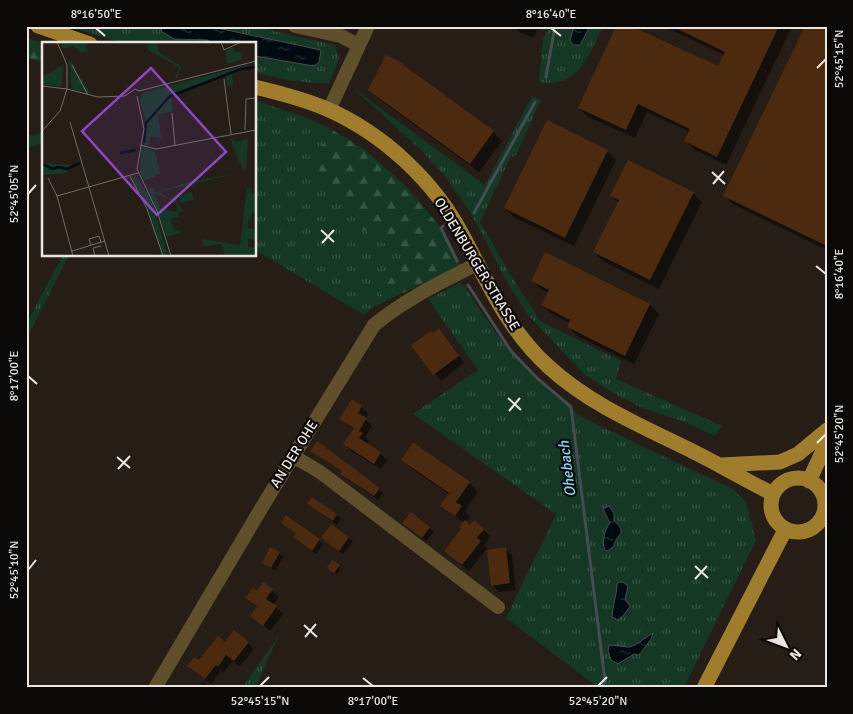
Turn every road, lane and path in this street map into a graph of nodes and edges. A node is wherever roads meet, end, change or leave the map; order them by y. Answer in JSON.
{"nodes":[{"id":1,"x":38,"y":26,"type":"edge"},
{"id":2,"x":295,"y":26,"type":"edge"},
{"id":3,"x":368,"y":26,"type":"edge"},
{"id":4,"x":84,"y":42,"type":"edge"},
{"id":5,"x":358,"y":46,"type":"junction"},
{"id":6,"x":256,"y":87,"type":"edge"},
{"id":7,"x":328,"y":110,"type":"junction"},
{"id":8,"x":477,"y":264,"type":"junction"},
{"id":9,"x":827,"y":430,"type":"edge"},
{"id":10,"x":827,"y":442,"type":"edge"},
{"id":11,"x":294,"y":456,"type":"junction"},
{"id":12,"x":721,"y":465,"type":"junction"},
{"id":13,"x":809,"y":481,"type":"junction"},
{"id":14,"x":773,"y":494,"type":"junction"},
{"id":15,"x":785,"y":530,"type":"junction"},
{"id":16,"x":498,"y":607,"type":"dead end"},
{"id":17,"x":155,"y":688,"type":"edge"},
{"id":18,"x":704,"y":688,"type":"edge"}],
"edges":[{"from":1,"to":4,"type":"main road"},
{"from":2,"to":5,"type":"street"},
{"from":3,"to":5,"type":"street"},
{"from":5,"to":7,"type":"street"},
{"from":6,"to":7,"type":"main road","name":"OLDENBURGER STRASSE"},
{"from":7,"to":8,"type":"main road","name":"OLDENBURGER STRASSE"},
{"from":8,"to":11,"type":"street","name":"AN DER OHE"},
{"from":8,"to":12,"type":"main road","name":"OLDENBURGER STRASSE"},
{"from":9,"to":12,"type":"main road"},
{"from":10,"to":13,"type":"main road"},
{"from":11,"to":16,"type":"street"},
{"from":11,"to":17,"type":"street","name":"AN DER OHE"},
{"from":12,"to":14,"type":"main road","name":"OLDENBURGER STRASSE"},
{"from":13,"to":14,"type":"main road"},
{"from":13,"to":15,"type":"main road"},
{"from":14,"to":15,"type":"main road"},
{"from":15,"to":18,"type":"main road"}]}
